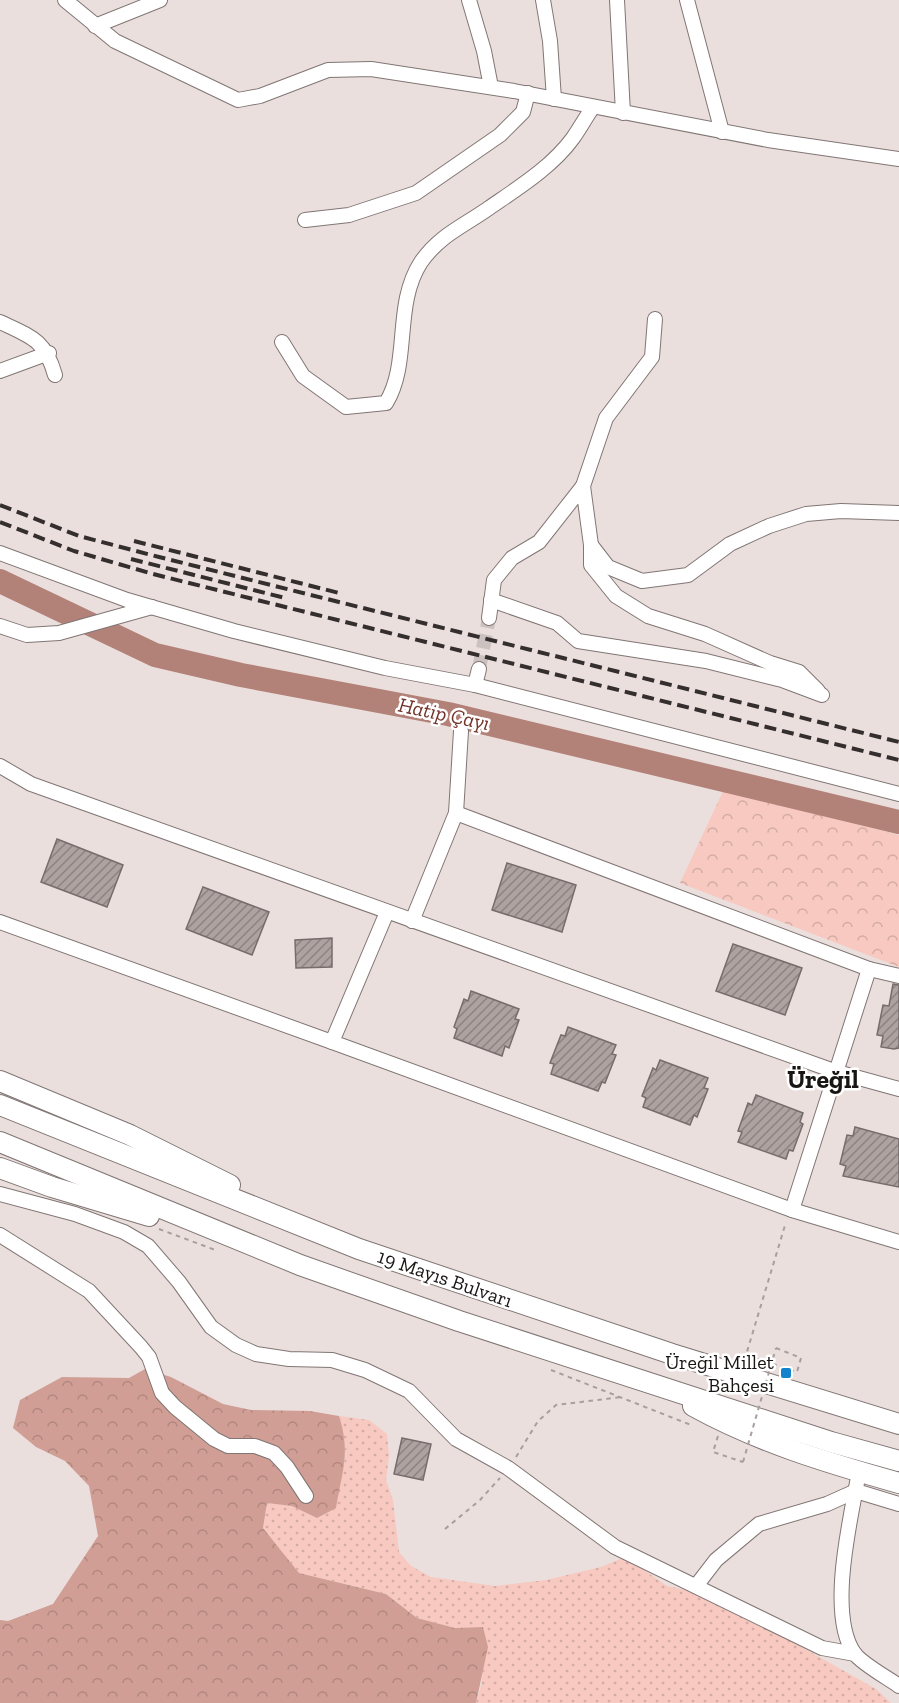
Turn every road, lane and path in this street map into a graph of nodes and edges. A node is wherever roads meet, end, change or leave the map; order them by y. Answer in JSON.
{"nodes":[{"id":1,"x":65,"y":0,"type":"edge"},
{"id":2,"x":160,"y":0,"type":"edge"},
{"id":3,"x":469,"y":0,"type":"edge"},
{"id":4,"x":543,"y":0,"type":"edge"},
{"id":5,"x":617,"y":0,"type":"edge"},
{"id":6,"x":687,"y":0,"type":"edge"},
{"id":7,"x":95,"y":26,"type":"junction"},
{"id":8,"x":491,"y":87,"type":"junction"},
{"id":9,"x":528,"y":93,"type":"junction"},
{"id":10,"x":554,"y":99,"type":"junction"},
{"id":11,"x":593,"y":107,"type":"junction"},
{"id":12,"x":623,"y":113,"type":"junction"},
{"id":13,"x":722,"y":132,"type":"junction"},
{"id":14,"x":899,"y":159,"type":"edge"},
{"id":15,"x":305,"y":220,"type":"dead end"},
{"id":16,"x":655,"y":319,"type":"dead end"},
{"id":17,"x":0,"y":322,"type":"edge"},
{"id":18,"x":282,"y":342,"type":"dead end"},
{"id":19,"x":49,"y":353,"type":"junction"},
{"id":20,"x":0,"y":370,"type":"edge"},
{"id":21,"x":55,"y":375,"type":"dead end"},
{"id":22,"x":583,"y":486,"type":"junction"},
{"id":23,"x":899,"y":513,"type":"edge"},
{"id":24,"x":591,"y":545,"type":"junction"},
{"id":25,"x":0,"y":553,"type":"edge"},
{"id":26,"x":491,"y":600,"type":"junction"},
{"id":27,"x":152,"y":607,"type":"junction"},
{"id":28,"x":489,"y":618,"type":"tunnel mouth"},
{"id":29,"x":0,"y":626,"type":"edge"},
{"id":30,"x":478,"y":669,"type":"tunnel mouth"},
{"id":31,"x":475,"y":684,"type":"junction"},
{"id":32,"x":461,"y":730,"type":"dead end"},
{"id":33,"x":0,"y":766,"type":"edge"},
{"id":34,"x":899,"y":794,"type":"edge"},
{"id":35,"x":456,"y":813,"type":"junction"},
{"id":36,"x":387,"y":912,"type":"junction"},
{"id":37,"x":411,"y":921,"type":"junction"},
{"id":38,"x":0,"y":922,"type":"edge"},
{"id":39,"x":868,"y":969,"type":"junction"},
{"id":40,"x":899,"y":976,"type":"edge"},
{"id":41,"x":332,"y":1042,"type":"junction"},
{"id":42,"x":837,"y":1072,"type":"junction"},
{"id":43,"x":0,"y":1080,"type":"edge"},
{"id":44,"x":899,"y":1089,"type":"edge"},
{"id":45,"x":0,"y":1105,"type":"edge"},
{"id":46,"x":0,"y":1142,"type":"edge"},
{"id":47,"x":0,"y":1168,"type":"edge"},
{"id":48,"x":0,"y":1194,"type":"edge"},
{"id":49,"x":790,"y":1213,"type":"junction"},
{"id":50,"x":0,"y":1235,"type":"edge"},
{"id":51,"x":899,"y":1242,"type":"edge"},
{"id":52,"x":358,"y":1249,"type":"junction"},
{"id":53,"x":300,"y":1265,"type":"junction"},
{"id":54,"x":651,"y":1384,"type":"junction"},
{"id":55,"x":622,"y":1397,"type":"dead end"},
{"id":56,"x":899,"y":1424,"type":"edge"},
{"id":57,"x":718,"y":1436,"type":"dead end"},
{"id":58,"x":899,"y":1461,"type":"edge"},
{"id":59,"x":508,"y":1468,"type":"junction"},
{"id":60,"x":857,"y":1481,"type":"junction"},
{"id":61,"x":899,"y":1483,"type":"edge"},
{"id":62,"x":306,"y":1496,"type":"dead end"},
{"id":63,"x":899,"y":1504,"type":"edge"},
{"id":64,"x":445,"y":1529,"type":"dead end"},
{"id":65,"x":696,"y":1586,"type":"junction"},
{"id":66,"x":855,"y":1654,"type":"junction"},
{"id":67,"x":899,"y":1686,"type":"edge"}],
"edges":[{"from":1,"to":7,"type":"street"},
{"from":2,"to":7,"type":"street"},
{"from":3,"to":8,"type":"street"},
{"from":4,"to":10,"type":"street"},
{"from":5,"to":12,"type":"street"},
{"from":6,"to":13,"type":"street"},
{"from":7,"to":8,"type":"street"},
{"from":8,"to":9,"type":"street"},
{"from":9,"to":10,"type":"street"},
{"from":9,"to":15,"type":"street"},
{"from":10,"to":11,"type":"street"},
{"from":11,"to":12,"type":"street"},
{"from":11,"to":18,"type":"street"},
{"from":12,"to":13,"type":"street"},
{"from":13,"to":14,"type":"street"},
{"from":16,"to":22,"type":"street"},
{"from":17,"to":19,"type":"street"},
{"from":19,"to":20,"type":"street"},
{"from":19,"to":21,"type":"street"},
{"from":22,"to":24,"type":"street"},
{"from":22,"to":26,"type":"street"},
{"from":23,"to":24,"type":"street"},
{"from":24,"to":26,"type":"street"},
{"from":25,"to":27,"type":"street"},
{"from":26,"to":28,"type":"street"},
{"from":27,"to":29,"type":"street"},
{"from":27,"to":31,"type":"street"},
{"from":30,"to":31,"type":"street"},
{"from":31,"to":34,"type":"street"},
{"from":32,"to":35,"type":"street"},
{"from":33,"to":36,"type":"street"},
{"from":35,"to":37,"type":"street"},
{"from":35,"to":39,"type":"street"},
{"from":36,"to":37,"type":"street"},
{"from":36,"to":41,"type":"street"},
{"from":37,"to":42,"type":"street"},
{"from":38,"to":41,"type":"street"},
{"from":39,"to":40,"type":"street"},
{"from":39,"to":42,"type":"street"},
{"from":41,"to":49,"type":"street"},
{"from":42,"to":44,"type":"street"},
{"from":42,"to":49,"type":"street"},
{"from":43,"to":52,"type":"highway"},
{"from":45,"to":52,"type":"highway","name":"19 Mayıs Bulvarı"},
{"from":46,"to":53,"type":"highway","name":"19 Mayıs Bulvarı"},
{"from":47,"to":53,"type":"highway"},
{"from":48,"to":59,"type":"street"},
{"from":49,"to":51,"type":"street"},
{"from":49,"to":57,"type":"path","bridge":true},
{"from":50,"to":62,"type":"street"},
{"from":52,"to":56,"type":"highway","name":"19 Mayıs Bulvarı"},
{"from":53,"to":54,"type":"highway","name":"19 Mayıs Bulvarı"},
{"from":54,"to":58,"type":"highway","name":"19 Mayıs Bulvarı"},
{"from":54,"to":60,"type":"highway"},
{"from":55,"to":59,"type":"path"},
{"from":59,"to":64,"type":"path"},
{"from":59,"to":65,"type":"street"},
{"from":60,"to":61,"type":"highway"},
{"from":60,"to":63,"type":"street"},
{"from":60,"to":65,"type":"street"},
{"from":60,"to":66,"type":"street"},
{"from":65,"to":66,"type":"street"},
{"from":66,"to":67,"type":"street"}]}
